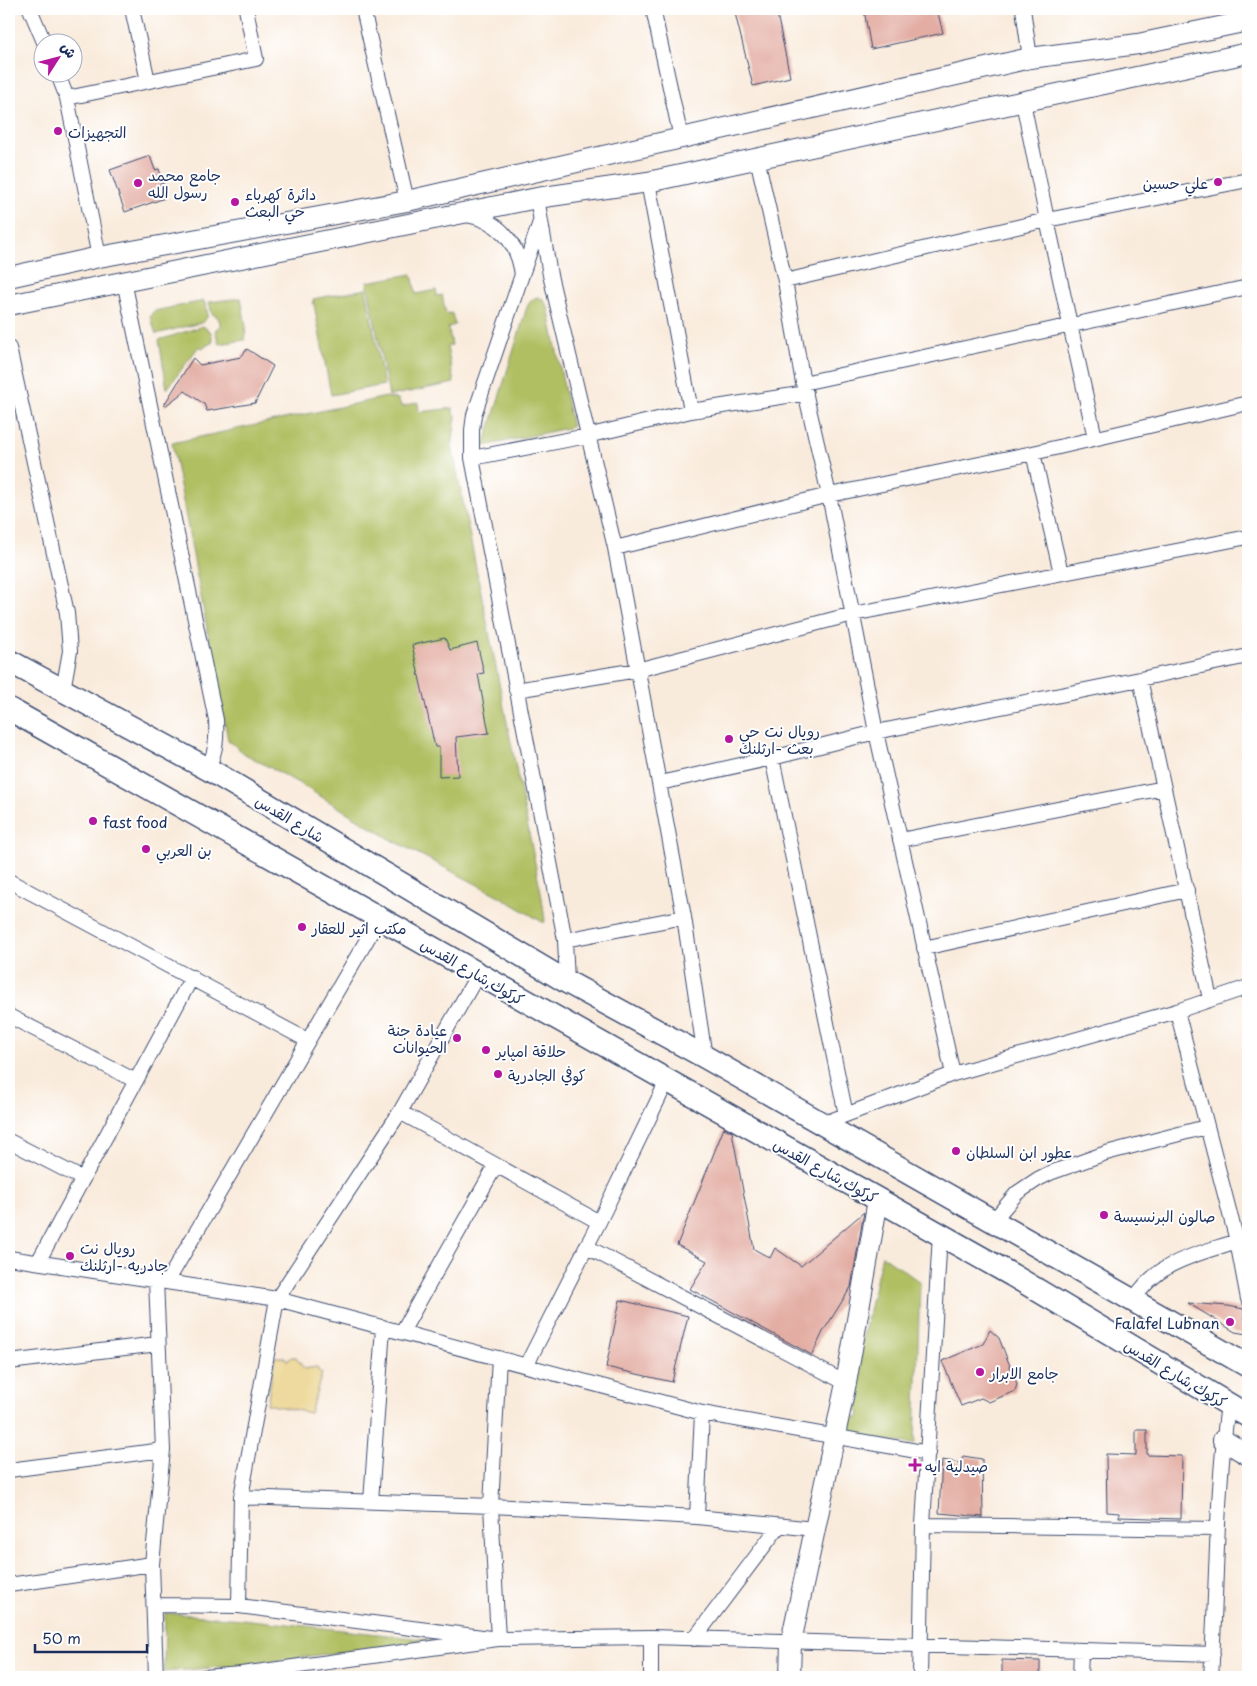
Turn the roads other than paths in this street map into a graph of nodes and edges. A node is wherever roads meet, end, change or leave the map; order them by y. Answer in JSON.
{"nodes":[{"id":1,"x":30,"y":9,"type":"edge"},
{"id":2,"x":132,"y":9,"type":"edge"},
{"id":3,"x":247,"y":9,"type":"edge"},
{"id":4,"x":362,"y":9,"type":"edge"},
{"id":5,"x":653,"y":9,"type":"edge"},
{"id":6,"x":1023,"y":9,"type":"edge"},
{"id":7,"x":1248,"y":21,"type":"edge"},
{"id":8,"x":40,"y":32,"type":"edge"},
{"id":9,"x":1248,"y":53,"type":"edge"},
{"id":10,"x":1030,"y":58,"type":"junction"},
{"id":11,"x":148,"y":81,"type":"junction"},
{"id":12,"x":60,"y":82,"type":"edge"},
{"id":13,"x":67,"y":98,"type":"junction"},
{"id":14,"x":1023,"y":102,"type":"junction"},
{"id":15,"x":681,"y":138,"type":"junction"},
{"id":16,"x":757,"y":158,"type":"junction"},
{"id":17,"x":1248,"y":180,"type":"edge"},
{"id":18,"x":648,"y":182,"type":"junction"},
{"id":19,"x":537,"y":198,"type":"junction"},
{"id":20,"x":407,"y":201,"type":"junction"},
{"id":21,"x":454,"y":214,"type":"junction"},
{"id":22,"x":324,"y":216,"type":"junction"},
{"id":23,"x":541,"y":219,"type":"junction"},
{"id":24,"x":1047,"y":220,"type":"junction"},
{"id":25,"x":329,"y":239,"type":"junction"},
{"id":26,"x":99,"y":257,"type":"junction"},
{"id":27,"x":524,"y":272,"type":"junction"},
{"id":28,"x":550,"y":275,"type":"junction"},
{"id":29,"x":9,"y":277,"type":"edge"},
{"id":30,"x":124,"y":281,"type":"junction"},
{"id":31,"x":785,"y":282,"type":"junction"},
{"id":32,"x":1248,"y":287,"type":"edge"},
{"id":33,"x":9,"y":305,"type":"edge"},
{"id":34,"x":1070,"y":324,"type":"junction"},
{"id":35,"x":9,"y":348,"type":"edge"},
{"id":36,"x":804,"y":388,"type":"junction"},
{"id":37,"x":1248,"y":403,"type":"edge"},
{"id":38,"x":691,"y":412,"type":"junction"},
{"id":39,"x":587,"y":436,"type":"junction"},
{"id":40,"x":1095,"y":438,"type":"junction"},
{"id":41,"x":1033,"y":453,"type":"junction"},
{"id":42,"x":472,"y":458,"type":"junction"},
{"id":43,"x":828,"y":495,"type":"junction"},
{"id":44,"x":1248,"y":536,"type":"edge"},
{"id":45,"x":615,"y":548,"type":"junction"},
{"id":46,"x":1061,"y":573,"type":"junction"},
{"id":47,"x":853,"y":614,"type":"junction"},
{"id":48,"x":1248,"y":656,"type":"edge"},
{"id":49,"x":9,"y":661,"type":"edge"},
{"id":50,"x":637,"y":670,"type":"junction"},
{"id":51,"x":1140,"y":679,"type":"junction"},
{"id":52,"x":63,"y":690,"type":"junction"},
{"id":53,"x":516,"y":690,"type":"junction"},
{"id":54,"x":11,"y":714,"type":"edge"},
{"id":55,"x":876,"y":732,"type":"junction"},
{"id":56,"x":772,"y":758,"type":"junction"},
{"id":57,"x":208,"y":769,"type":"junction"},
{"id":58,"x":660,"y":783,"type":"junction"},
{"id":59,"x":1164,"y":788,"type":"junction"},
{"id":60,"x":900,"y":840,"type":"junction"},
{"id":61,"x":9,"y":882,"type":"edge"},
{"id":62,"x":1187,"y":890,"type":"junction"},
{"id":63,"x":684,"y":917,"type":"junction"},
{"id":64,"x":379,"y":919,"type":"junction"},
{"id":65,"x":565,"y":940,"type":"junction"},
{"id":66,"x":924,"y":948,"type":"junction"},
{"id":67,"x":478,"y":974,"type":"junction"},
{"id":68,"x":192,"y":978,"type":"junction"},
{"id":69,"x":567,"y":982,"type":"junction"},
{"id":70,"x":1248,"y":987,"type":"edge"},
{"id":71,"x":1210,"y":999,"type":"junction"},
{"id":72,"x":1177,"y":1011,"type":"junction"},
{"id":73,"x":9,"y":1016,"type":"edge"},
{"id":74,"x":308,"y":1040,"type":"junction"},
{"id":75,"x":705,"y":1057,"type":"junction"},
{"id":76,"x":954,"y":1074,"type":"junction"},
{"id":77,"x":668,"y":1081,"type":"junction"},
{"id":78,"x":136,"y":1082,"type":"junction"},
{"id":79,"x":400,"y":1112,"type":"junction"},
{"id":80,"x":846,"y":1115,"type":"junction"},
{"id":81,"x":822,"y":1124,"type":"junction"},
{"id":82,"x":1206,"y":1127,"type":"junction"},
{"id":83,"x":9,"y":1141,"type":"edge"},
{"id":84,"x":496,"y":1165,"type":"junction"},
{"id":85,"x":83,"y":1179,"type":"junction"},
{"id":86,"x":878,"y":1200,"type":"junction"},
{"id":87,"x":993,"y":1221,"type":"junction"},
{"id":88,"x":599,"y":1222,"type":"junction"},
{"id":89,"x":940,"y":1234,"type":"junction"},
{"id":90,"x":1237,"y":1241,"type":"junction"},
{"id":91,"x":1029,"y":1242,"type":"junction"},
{"id":92,"x":587,"y":1247,"type":"junction"},
{"id":93,"x":9,"y":1258,"type":"edge"},
{"id":94,"x":38,"y":1262,"type":"junction"},
{"id":95,"x":1012,"y":1275,"type":"junction"},
{"id":96,"x":161,"y":1281,"type":"junction"},
{"id":97,"x":277,"y":1299,"type":"junction"},
{"id":98,"x":1248,"y":1299,"type":"edge"},
{"id":99,"x":1133,"y":1300,"type":"junction"},
{"id":100,"x":382,"y":1327,"type":"junction"},
{"id":101,"x":402,"y":1332,"type":"junction"},
{"id":102,"x":158,"y":1344,"type":"junction"},
{"id":103,"x":499,"y":1358,"type":"junction"},
{"id":104,"x":9,"y":1362,"type":"edge"},
{"id":105,"x":526,"y":1366,"type":"junction"},
{"id":106,"x":1248,"y":1366,"type":"edge"},
{"id":107,"x":846,"y":1383,"type":"junction"},
{"id":108,"x":1228,"y":1404,"type":"junction"},
{"id":109,"x":702,"y":1413,"type":"junction"},
{"id":110,"x":1248,"y":1416,"type":"edge"},
{"id":111,"x":836,"y":1436,"type":"junction"},
{"id":112,"x":1223,"y":1440,"type":"junction"},
{"id":113,"x":163,"y":1450,"type":"junction"},
{"id":114,"x":928,"y":1453,"type":"junction"},
{"id":115,"x":1248,"y":1455,"type":"edge"},
{"id":116,"x":9,"y":1470,"type":"edge"},
{"id":117,"x":241,"y":1497,"type":"junction"},
{"id":118,"x":371,"y":1502,"type":"junction"},
{"id":119,"x":491,"y":1506,"type":"junction"},
{"id":120,"x":697,"y":1517,"type":"junction"},
{"id":121,"x":923,"y":1525,"type":"junction"},
{"id":122,"x":779,"y":1526,"type":"junction"},
{"id":123,"x":814,"y":1529,"type":"junction"},
{"id":124,"x":1217,"y":1529,"type":"junction"},
{"id":125,"x":152,"y":1564,"type":"junction"},
{"id":126,"x":9,"y":1585,"type":"edge"},
{"id":127,"x":154,"y":1605,"type":"junction"},
{"id":128,"x":239,"y":1606,"type":"junction"},
{"id":129,"x":651,"y":1637,"type":"junction"},
{"id":130,"x":498,"y":1639,"type":"junction"},
{"id":131,"x":694,"y":1639,"type":"junction"},
{"id":132,"x":791,"y":1642,"type":"junction"},
{"id":133,"x":921,"y":1646,"type":"junction"},
{"id":134,"x":1081,"y":1651,"type":"junction"},
{"id":135,"x":1212,"y":1654,"type":"junction"},
{"id":136,"x":241,"y":1676,"type":"edge"},
{"id":137,"x":156,"y":1677,"type":"edge"},
{"id":138,"x":204,"y":1677,"type":"edge"},
{"id":139,"x":651,"y":1677,"type":"edge"},
{"id":140,"x":790,"y":1677,"type":"edge"},
{"id":141,"x":920,"y":1677,"type":"edge"},
{"id":142,"x":1080,"y":1677,"type":"edge"},
{"id":143,"x":1211,"y":1677,"type":"edge"}],
"edges":[{"from":1,"to":8,"type":"street"},
{"from":2,"to":11,"type":"street"},
{"from":3,"to":11,"type":"street"},
{"from":4,"to":20,"type":"street"},
{"from":5,"to":15,"type":"street"},
{"from":6,"to":10,"type":"street"},
{"from":7,"to":10,"type":"street"},
{"from":9,"to":14,"type":"street"},
{"from":10,"to":15,"type":"street"},
{"from":11,"to":13,"type":"street"},
{"from":12,"to":13,"type":"street"},
{"from":13,"to":26,"type":"street"},
{"from":14,"to":16,"type":"street"},
{"from":14,"to":24,"type":"street"},
{"from":15,"to":20,"type":"street"},
{"from":16,"to":18,"type":"street"},
{"from":16,"to":31,"type":"street"},
{"from":17,"to":24,"type":"street"},
{"from":18,"to":19,"type":"street"},
{"from":18,"to":38,"type":"street"},
{"from":19,"to":21,"type":"street"},
{"from":19,"to":23,"type":"street"},
{"from":20,"to":22,"type":"street"},
{"from":21,"to":25,"type":"street"},
{"from":21,"to":27,"type":"street"},
{"from":22,"to":25,"type":"street"},
{"from":22,"to":26,"type":"street"},
{"from":23,"to":27,"type":"street"},
{"from":23,"to":28,"type":"street"},
{"from":24,"to":31,"type":"street"},
{"from":24,"to":34,"type":"street"},
{"from":25,"to":30,"type":"street"},
{"from":26,"to":29,"type":"street"},
{"from":27,"to":28,"type":"street"},
{"from":27,"to":42,"type":"street"},
{"from":28,"to":39,"type":"street"},
{"from":30,"to":33,"type":"street"},
{"from":30,"to":57,"type":"street"},
{"from":31,"to":36,"type":"street"},
{"from":32,"to":34,"type":"street"},
{"from":34,"to":36,"type":"street"},
{"from":34,"to":40,"type":"street"},
{"from":35,"to":52,"type":"street"},
{"from":36,"to":38,"type":"street"},
{"from":36,"to":43,"type":"street"},
{"from":37,"to":40,"type":"street"},
{"from":38,"to":39,"type":"street"},
{"from":39,"to":42,"type":"street"},
{"from":39,"to":45,"type":"street"},
{"from":40,"to":41,"type":"street"},
{"from":41,"to":43,"type":"street"},
{"from":41,"to":46,"type":"street"},
{"from":42,"to":53,"type":"street"},
{"from":43,"to":45,"type":"street"},
{"from":43,"to":47,"type":"street"},
{"from":44,"to":46,"type":"street"},
{"from":45,"to":50,"type":"street"},
{"from":46,"to":47,"type":"street"},
{"from":47,"to":50,"type":"street"},
{"from":47,"to":55,"type":"street"},
{"from":48,"to":51,"type":"street"},
{"from":49,"to":52,"type":"main road","name":"شارع القدس"},
{"from":50,"to":53,"type":"street"},
{"from":50,"to":58,"type":"street"},
{"from":51,"to":55,"type":"street"},
{"from":51,"to":59,"type":"street"},
{"from":52,"to":57,"type":"main road","name":"شارع القدس"},
{"from":53,"to":65,"type":"street"},
{"from":54,"to":64,"type":"main road"},
{"from":55,"to":56,"type":"street"},
{"from":55,"to":60,"type":"street"},
{"from":56,"to":58,"type":"street"},
{"from":56,"to":80,"type":"street"},
{"from":57,"to":69,"type":"main road","name":"شارع القدس"},
{"from":58,"to":63,"type":"street"},
{"from":59,"to":60,"type":"street"},
{"from":59,"to":62,"type":"street"},
{"from":60,"to":66,"type":"street"},
{"from":61,"to":68,"type":"street"},
{"from":62,"to":66,"type":"street"},
{"from":62,"to":71,"type":"street"},
{"from":63,"to":65,"type":"street"},
{"from":63,"to":75,"type":"street"},
{"from":64,"to":67,"type":"main road","name":"كركوك,شارع القدس"},
{"from":64,"to":74,"type":"street"},
{"from":65,"to":69,"type":"street"},
{"from":66,"to":76,"type":"street"},
{"from":67,"to":77,"type":"main road","name":"كركوك,شارع القدس"},
{"from":67,"to":79,"type":"street"},
{"from":68,"to":74,"type":"street"},
{"from":68,"to":78,"type":"street"},
{"from":69,"to":75,"type":"main road"},
{"from":70,"to":71,"type":"street"},
{"from":71,"to":72,"type":"street"},
{"from":72,"to":76,"type":"street"},
{"from":72,"to":82,"type":"street"},
{"from":73,"to":78,"type":"street"},
{"from":74,"to":96,"type":"street"},
{"from":75,"to":81,"type":"main road"},
{"from":76,"to":80,"type":"street"},
{"from":77,"to":86,"type":"main road","name":"كركوك,شارع القدس"},
{"from":77,"to":88,"type":"street"},
{"from":78,"to":85,"type":"street"},
{"from":79,"to":84,"type":"street"},
{"from":79,"to":97,"type":"street"},
{"from":80,"to":81,"type":"street"},
{"from":81,"to":87,"type":"main road"},
{"from":82,"to":87,"type":"street"},
{"from":82,"to":90,"type":"street"},
{"from":83,"to":85,"type":"street"},
{"from":84,"to":88,"type":"street"},
{"from":84,"to":101,"type":"street"},
{"from":85,"to":94,"type":"street"},
{"from":86,"to":89,"type":"main road","name":"كركوك,شارع القدس"},
{"from":86,"to":107,"type":"street"},
{"from":87,"to":91,"type":"main road"},
{"from":88,"to":92,"type":"street"},
{"from":89,"to":95,"type":"main road","name":"كركوك,شارع القدس"},
{"from":89,"to":114,"type":"street"},
{"from":90,"to":98,"type":"street"},
{"from":90,"to":99,"type":"street"},
{"from":91,"to":95,"type":"main road"},
{"from":91,"to":99,"type":"main road"},
{"from":92,"to":105,"type":"street"},
{"from":92,"to":107,"type":"street"},
{"from":93,"to":94,"type":"street"},
{"from":94,"to":96,"type":"street"},
{"from":95,"to":108,"type":"main road","name":"كركوك,شارع القدس"},
{"from":96,"to":97,"type":"street"},
{"from":96,"to":102,"type":"street"},
{"from":97,"to":100,"type":"street"},
{"from":97,"to":117,"type":"street"},
{"from":99,"to":106,"type":"main road"},
{"from":100,"to":101,"type":"street"},
{"from":100,"to":118,"type":"street"},
{"from":101,"to":103,"type":"street"},
{"from":102,"to":104,"type":"street"},
{"from":102,"to":113,"type":"street"},
{"from":103,"to":105,"type":"street"},
{"from":103,"to":119,"type":"street"},
{"from":105,"to":109,"type":"street"},
{"from":107,"to":111,"type":"street"},
{"from":108,"to":110,"type":"main road","name":"كركوك,شارع القدس"},
{"from":108,"to":112,"type":"street"},
{"from":109,"to":111,"type":"street"},
{"from":109,"to":120,"type":"street"},
{"from":111,"to":114,"type":"street"},
{"from":111,"to":123,"type":"street"},
{"from":112,"to":115,"type":"street"},
{"from":112,"to":124,"type":"street"},
{"from":113,"to":116,"type":"street"},
{"from":113,"to":125,"type":"street"},
{"from":114,"to":121,"type":"street"},
{"from":117,"to":118,"type":"street"},
{"from":117,"to":128,"type":"street"},
{"from":118,"to":119,"type":"street"},
{"from":119,"to":120,"type":"street"},
{"from":119,"to":130,"type":"street"},
{"from":120,"to":122,"type":"street"},
{"from":121,"to":124,"type":"street"},
{"from":121,"to":133,"type":"street"},
{"from":122,"to":123,"type":"street"},
{"from":122,"to":131,"type":"street"},
{"from":123,"to":132,"type":"street"},
{"from":124,"to":135,"type":"street"},
{"from":125,"to":126,"type":"street"},
{"from":125,"to":127,"type":"street"},
{"from":127,"to":128,"type":"street"},
{"from":127,"to":137,"type":"street"},
{"from":128,"to":130,"type":"street"},
{"from":129,"to":130,"type":"street"},
{"from":129,"to":131,"type":"street"},
{"from":129,"to":139,"type":"street"},
{"from":130,"to":136,"type":"street"},
{"from":131,"to":132,"type":"street"},
{"from":132,"to":133,"type":"street"},
{"from":132,"to":140,"type":"street"},
{"from":133,"to":134,"type":"street"},
{"from":133,"to":141,"type":"street"},
{"from":134,"to":135,"type":"street"},
{"from":134,"to":142,"type":"street"},
{"from":135,"to":143,"type":"street"},
{"from":136,"to":138,"type":"street"}]}
